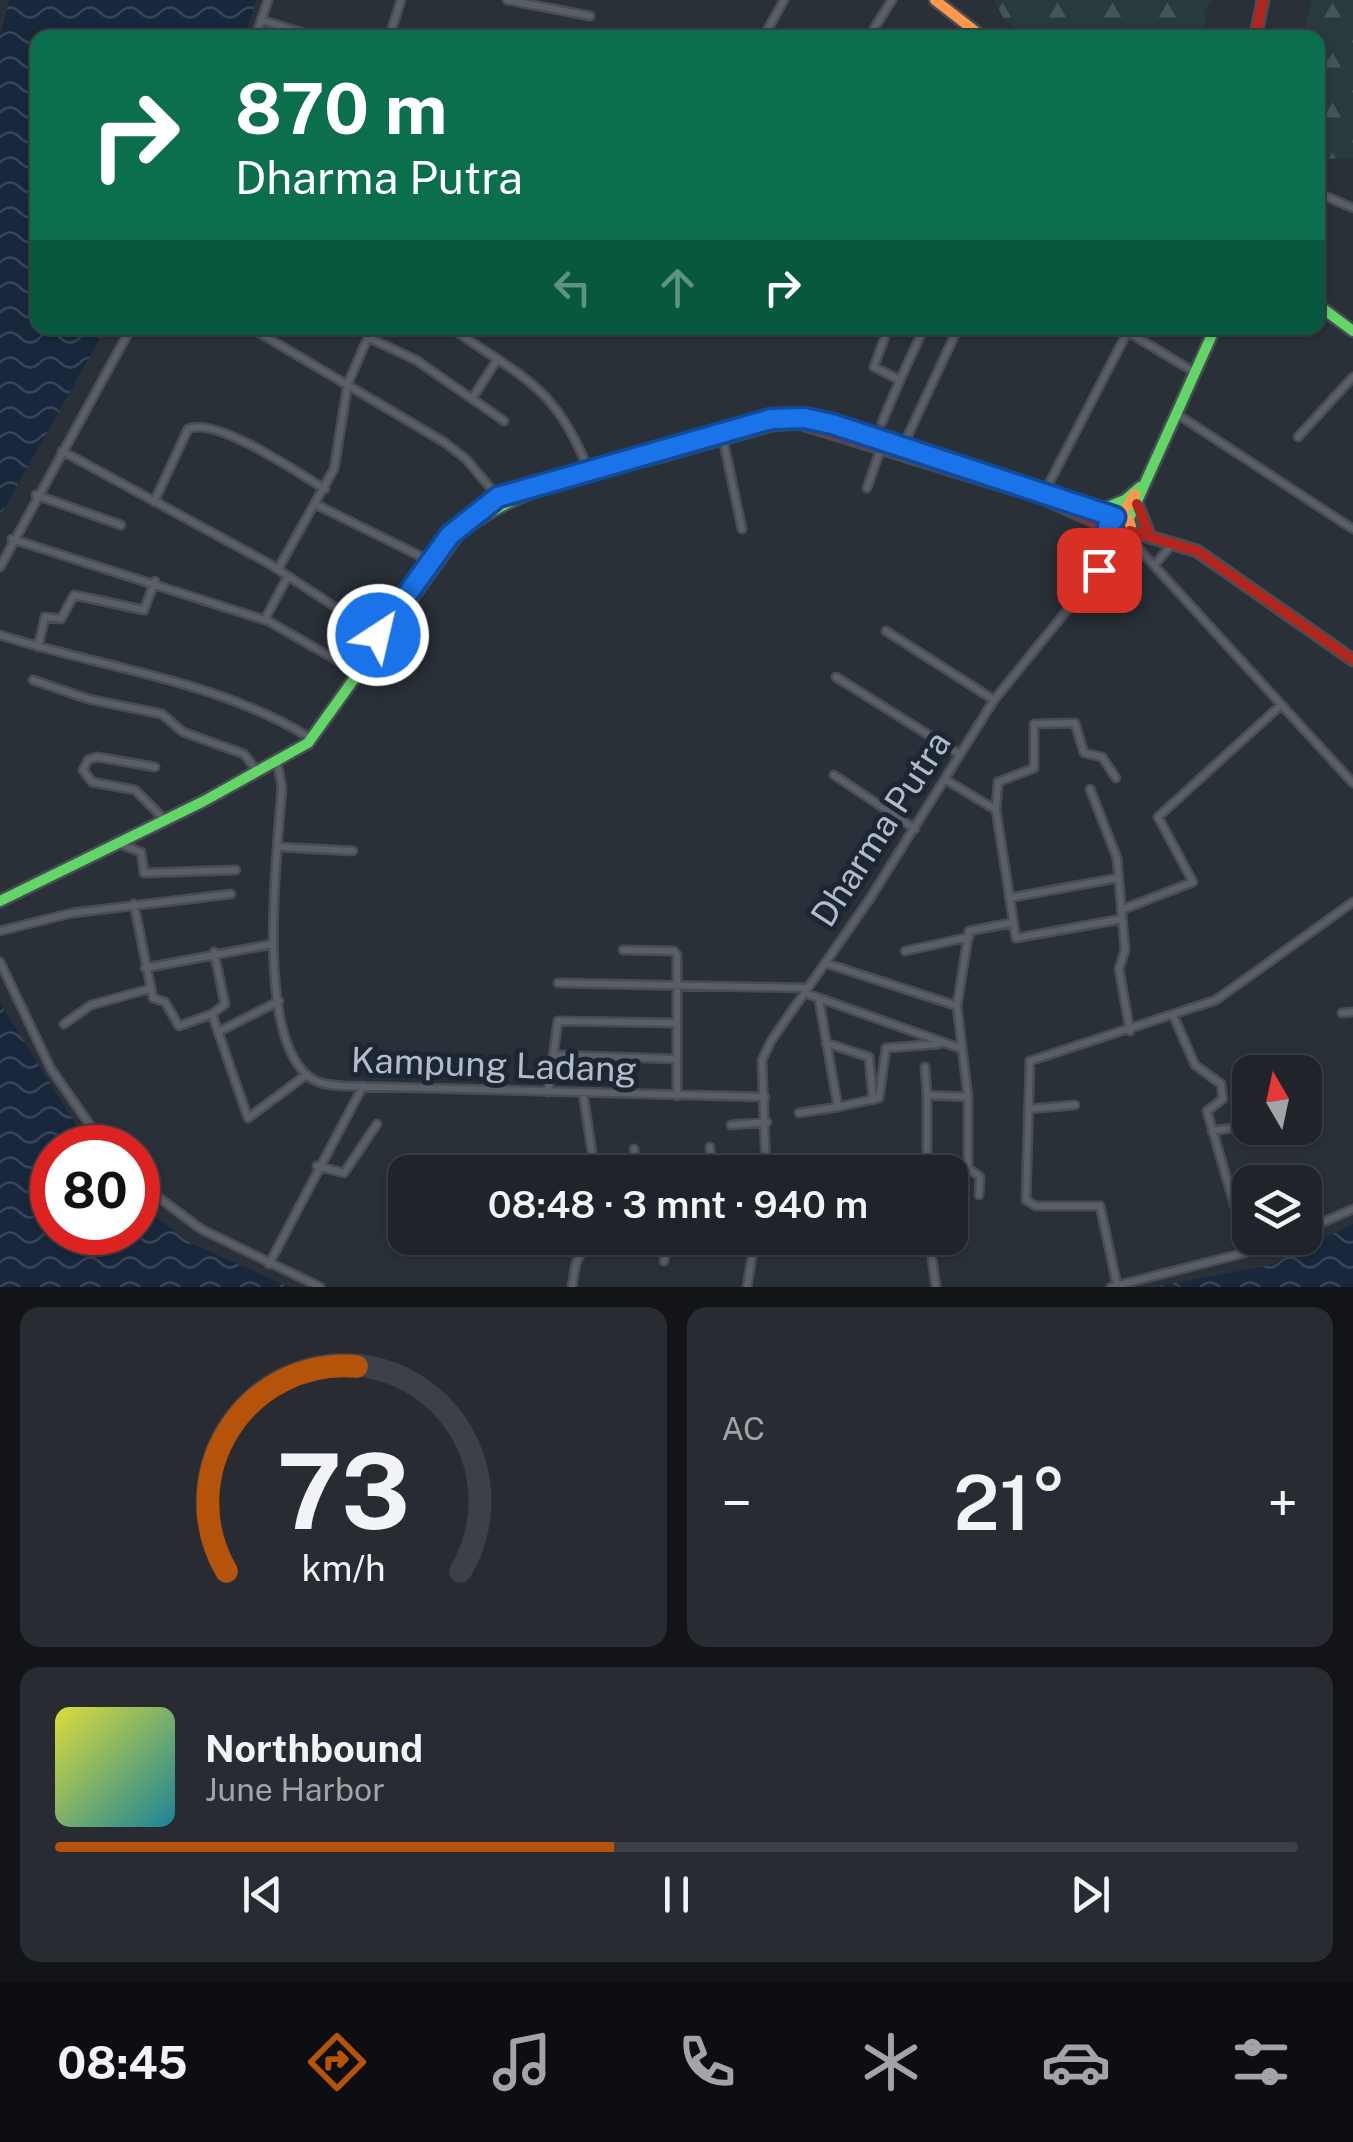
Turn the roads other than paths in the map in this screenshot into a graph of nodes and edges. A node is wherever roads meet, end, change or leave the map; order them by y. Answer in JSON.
{"nodes":[{"id":1,"x":268,"y":0,"type":"edge"},
{"id":2,"x":402,"y":0,"type":"edge"},
{"id":3,"x":507,"y":0,"type":"edge"},
{"id":4,"x":784,"y":0,"type":"edge"},
{"id":5,"x":892,"y":0,"type":"edge"},
{"id":6,"x":935,"y":0,"type":"edge"},
{"id":7,"x":1266,"y":0,"type":"edge"},
{"id":8,"x":590,"y":16,"type":"dead end"},
{"id":9,"x":261,"y":20,"type":"junction"},
{"id":10,"x":258,"y":30,"type":"edge"},
{"id":11,"x":294,"y":30,"type":"edge"},
{"id":12,"x":392,"y":30,"type":"edge"},
{"id":13,"x":767,"y":30,"type":"edge"},
{"id":14,"x":873,"y":30,"type":"edge"},
{"id":15,"x":974,"y":30,"type":"edge"},
{"id":16,"x":1260,"y":30,"type":"edge"},
{"id":17,"x":1325,"y":195,"type":"edge"},
{"id":18,"x":1353,"y":208,"type":"edge"},
{"id":19,"x":1325,"y":310,"type":"edge"},
{"id":20,"x":1353,"y":331,"type":"edge"},
{"id":21,"x":126,"y":335,"type":"edge"},
{"id":22,"x":263,"y":335,"type":"edge"},
{"id":23,"x":370,"y":335,"type":"edge"},
{"id":24,"x":461,"y":335,"type":"edge"},
{"id":25,"x":886,"y":335,"type":"edge"},
{"id":26,"x":921,"y":335,"type":"edge"},
{"id":27,"x":955,"y":335,"type":"edge"},
{"id":28,"x":1121,"y":335,"type":"edge"},
{"id":29,"x":1134,"y":335,"type":"edge"},
{"id":30,"x":1208,"y":335,"type":"edge"},
{"id":31,"x":1209,"y":335,"type":"edge"},
{"id":32,"x":369,"y":338,"type":"junction"},
{"id":33,"x":497,"y":360,"type":"junction"},
{"id":34,"x":1191,"y":370,"type":"junction"},
{"id":35,"x":1353,"y":377,"type":"edge"},
{"id":36,"x":900,"y":380,"type":"junction"},
{"id":37,"x":348,"y":384,"type":"junction"},
{"id":38,"x":473,"y":397,"type":"junction"},
{"id":39,"x":1177,"y":414,"type":"junction"},
{"id":40,"x":504,"y":421,"type":"dead end"},
{"id":41,"x":882,"y":422,"type":"dead end"},
{"id":42,"x":1298,"y":438,"type":"dead end"},
{"id":43,"x":723,"y":439,"type":"junction"},
{"id":44,"x":881,"y":447,"type":"junction"},
{"id":45,"x":902,"y":448,"type":"junction"},
{"id":46,"x":62,"y":451,"type":"junction"},
{"id":47,"x":628,"y":461,"type":"junction"},
{"id":48,"x":588,"y":469,"type":"junction"},
{"id":49,"x":1140,"y":487,"type":"junction"},
{"id":50,"x":867,"y":488,"type":"dead end"},
{"id":51,"x":325,"y":489,"type":"junction"},
{"id":52,"x":1044,"y":493,"type":"junction"},
{"id":53,"x":36,"y":495,"type":"junction"},
{"id":54,"x":498,"y":497,"type":"junction"},
{"id":55,"x":154,"y":502,"type":"junction"},
{"id":56,"x":315,"y":504,"type":"junction"},
{"id":57,"x":1138,"y":504,"type":"junction"},
{"id":58,"x":1092,"y":512,"type":"junction"},
{"id":59,"x":121,"y":525,"type":"dead end"},
{"id":60,"x":1121,"y":525,"type":"junction"},
{"id":61,"x":742,"y":529,"type":"dead end"},
{"id":62,"x":1353,"y":530,"type":"edge"},
{"id":63,"x":1148,"y":534,"type":"junction"},
{"id":64,"x":12,"y":538,"type":"junction"},
{"id":65,"x":1114,"y":539,"type":"joint"},
{"id":66,"x":1174,"y":542,"type":"junction"},
{"id":67,"x":430,"y":561,"type":"junction"},
{"id":68,"x":1156,"y":564,"type":"junction"},
{"id":69,"x":0,"y":567,"type":"edge"},
{"id":70,"x":278,"y":568,"type":"junction"},
{"id":71,"x":288,"y":576,"type":"junction"},
{"id":72,"x":155,"y":581,"type":"junction"},
{"id":73,"x":264,"y":619,"type":"junction"},
{"id":74,"x":886,"y":631,"type":"dead end"},
{"id":75,"x":0,"y":635,"type":"edge"},
{"id":76,"x":378,"y":635,"type":"junction"},
{"id":77,"x":38,"y":647,"type":"junction"},
{"id":78,"x":1353,"y":660,"type":"edge"},
{"id":79,"x":357,"y":672,"type":"junction"},
{"id":80,"x":836,"y":677,"type":"dead end"},
{"id":81,"x":34,"y":680,"type":"dead end"},
{"id":82,"x":994,"y":700,"type":"junction"},
{"id":83,"x":1281,"y":704,"type":"junction"},
{"id":84,"x":307,"y":736,"type":"junction"},
{"id":85,"x":959,"y":754,"type":"junction"},
{"id":86,"x":277,"y":762,"type":"junction"},
{"id":87,"x":155,"y":767,"type":"dead end"},
{"id":88,"x":254,"y":768,"type":"junction"},
{"id":89,"x":834,"y":776,"type":"dead end"},
{"id":90,"x":1116,"y":778,"type":"dead end"},
{"id":91,"x":946,"y":780,"type":"junction"},
{"id":92,"x":1353,"y":783,"type":"edge"},
{"id":93,"x":1090,"y":789,"type":"dead end"},
{"id":94,"x":996,"y":810,"type":"junction"},
{"id":95,"x":160,"y":816,"type":"junction"},
{"id":96,"x":915,"y":829,"type":"junction"},
{"id":97,"x":119,"y":844,"type":"junction"},
{"id":98,"x":280,"y":847,"type":"junction"},
{"id":99,"x":353,"y":851,"type":"dead end"},
{"id":100,"x":236,"y":870,"type":"dead end"},
{"id":101,"x":57,"y":872,"type":"junction"},
{"id":102,"x":1118,"y":878,"type":"junction"},
{"id":103,"x":231,"y":894,"type":"dead end"},
{"id":104,"x":1008,"y":898,"type":"junction"},
{"id":105,"x":0,"y":901,"type":"edge"},
{"id":106,"x":1353,"y":902,"type":"edge"},
{"id":107,"x":134,"y":904,"type":"junction"},
{"id":108,"x":1121,"y":915,"type":"junction"},
{"id":109,"x":1011,"y":923,"type":"junction"},
{"id":110,"x":0,"y":930,"type":"edge"},
{"id":111,"x":969,"y":938,"type":"junction"},
{"id":112,"x":274,"y":944,"type":"junction"},
{"id":113,"x":623,"y":950,"type":"dead end"},
{"id":114,"x":214,"y":952,"type":"junction"},
{"id":115,"x":905,"y":952,"type":"dead end"},
{"id":116,"x":0,"y":962,"type":"edge"},
{"id":117,"x":824,"y":963,"type":"junction"},
{"id":118,"x":145,"y":968,"type":"junction"},
{"id":119,"x":558,"y":983,"type":"dead end"},
{"id":120,"x":676,"y":986,"type":"junction"},
{"id":121,"x":148,"y":989,"type":"junction"},
{"id":122,"x":807,"y":990,"type":"junction"},
{"id":123,"x":819,"y":998,"type":"junction"},
{"id":124,"x":279,"y":1002,"type":"junction"},
{"id":125,"x":958,"y":1006,"type":"junction"},
{"id":126,"x":1353,"y":1012,"type":"edge"},
{"id":127,"x":1342,"y":1013,"type":"dead end"},
{"id":128,"x":212,"y":1014,"type":"junction"},
{"id":129,"x":1174,"y":1016,"type":"junction"},
{"id":130,"x":677,"y":1023,"type":"junction"},
{"id":131,"x":64,"y":1024,"type":"dead end"},
{"id":132,"x":1130,"y":1031,"type":"junction"},
{"id":133,"x":220,"y":1032,"type":"junction"},
{"id":134,"x":826,"y":1043,"type":"junction"},
{"id":135,"x":945,"y":1043,"type":"junction"},
{"id":136,"x":962,"y":1049,"type":"junction"},
{"id":137,"x":554,"y":1055,"type":"junction"},
{"id":138,"x":677,"y":1059,"type":"junction"},
{"id":139,"x":925,"y":1067,"type":"dead end"},
{"id":140,"x":306,"y":1075,"type":"junction"},
{"id":141,"x":363,"y":1086,"type":"junction"},
{"id":142,"x":548,"y":1092,"type":"junction"},
{"id":143,"x":583,"y":1093,"type":"junction"},
{"id":144,"x":927,"y":1095,"type":"junction"},
{"id":145,"x":677,"y":1096,"type":"junction"},
{"id":146,"x":765,"y":1097,"type":"junction"},
{"id":147,"x":968,"y":1097,"type":"junction"},
{"id":148,"x":873,"y":1100,"type":"junction"},
{"id":149,"x":1076,"y":1105,"type":"dead end"},
{"id":150,"x":838,"y":1108,"type":"junction"},
{"id":151,"x":1028,"y":1110,"type":"junction"},
{"id":152,"x":800,"y":1113,"type":"dead end"},
{"id":153,"x":767,"y":1122,"type":"junction"},
{"id":154,"x":377,"y":1124,"type":"dead end"},
{"id":155,"x":90,"y":1125,"type":"edge"},
{"id":156,"x":731,"y":1125,"type":"dead end"},
{"id":157,"x":1232,"y":1128,"type":"edge"},
{"id":158,"x":1212,"y":1131,"type":"junction"},
{"id":159,"x":710,"y":1147,"type":"dead end"},
{"id":160,"x":634,"y":1148,"type":"dead end"},
{"id":161,"x":592,"y":1155,"type":"edge"},
{"id":162,"x":635,"y":1155,"type":"edge"},
{"id":163,"x":711,"y":1155,"type":"edge"},
{"id":164,"x":766,"y":1155,"type":"edge"},
{"id":165,"x":928,"y":1155,"type":"edge"},
{"id":166,"x":316,"y":1166,"type":"junction"},
{"id":167,"x":979,"y":1194,"type":"dead end"},
{"id":168,"x":1232,"y":1198,"type":"edge"},
{"id":169,"x":160,"y":1201,"type":"edge"},
{"id":170,"x":1353,"y":1209,"type":"edge"},
{"id":171,"x":1322,"y":1223,"type":"edge"},
{"id":172,"x":580,"y":1255,"type":"edge"},
{"id":173,"x":665,"y":1255,"type":"edge"},
{"id":174,"x":752,"y":1255,"type":"edge"},
{"id":175,"x":931,"y":1255,"type":"edge"},
{"id":176,"x":1236,"y":1255,"type":"edge"},
{"id":177,"x":664,"y":1261,"type":"dead end"},
{"id":178,"x":268,"y":1264,"type":"junction"},
{"id":179,"x":1114,"y":1286,"type":"edge"},
{"id":180,"x":320,"y":1287,"type":"edge"},
{"id":181,"x":572,"y":1287,"type":"edge"},
{"id":182,"x":747,"y":1287,"type":"edge"},
{"id":183,"x":936,"y":1287,"type":"edge"}],
"edges":[{"from":1,"to":9,"type":"street"},
{"from":2,"to":12,"type":"street"},
{"from":3,"to":8,"type":"street"},
{"from":4,"to":13,"type":"street"},
{"from":5,"to":14,"type":"street"},
{"from":6,"to":15,"type":"main road"},
{"from":7,"to":16,"type":"main road"},
{"from":9,"to":10,"type":"street"},
{"from":9,"to":11,"type":"street"},
{"from":17,"to":18,"type":"street"},
{"from":19,"to":20,"type":"main road"},
{"from":21,"to":46,"type":"street"},
{"from":22,"to":37,"type":"street"},
{"from":23,"to":32,"type":"street"},
{"from":24,"to":33,"type":"street"},
{"from":25,"to":36,"type":"street"},
{"from":26,"to":36,"type":"street"},
{"from":27,"to":45,"type":"street"},
{"from":28,"to":52,"type":"street"},
{"from":29,"to":34,"type":"street"},
{"from":30,"to":34,"type":"main road"},
{"from":31,"to":39,"type":"main road"},
{"from":32,"to":37,"type":"street"},
{"from":32,"to":38,"type":"street"},
{"from":33,"to":38,"type":"street"},
{"from":33,"to":48,"type":"street"},
{"from":34,"to":49,"type":"main road"},
{"from":35,"to":42,"type":"street"},
{"from":36,"to":41,"type":"street"},
{"from":37,"to":51,"type":"street"},
{"from":37,"to":54,"type":"street"},
{"from":38,"to":40,"type":"street"},
{"from":39,"to":57,"type":"main road"},
{"from":39,"to":62,"type":"street"},
{"from":43,"to":44,"type":"main road"},
{"from":43,"to":47,"type":"main road"},
{"from":43,"to":61,"type":"street"},
{"from":44,"to":50,"type":"street"},
{"from":44,"to":60,"type":"main road"},
{"from":45,"to":47,"type":"main road"},
{"from":45,"to":52,"type":"main road"},
{"from":46,"to":53,"type":"street"},
{"from":46,"to":55,"type":"street"},
{"from":47,"to":48,"type":"main road"},
{"from":47,"to":79,"type":"main road"},
{"from":48,"to":54,"type":"main road"},
{"from":49,"to":58,"type":"main road"},
{"from":49,"to":60,"type":"main road"},
{"from":51,"to":55,"type":"street"},
{"from":51,"to":56,"type":"street"},
{"from":52,"to":58,"type":"main road"},
{"from":53,"to":59,"type":"street"},
{"from":53,"to":64,"type":"street"},
{"from":54,"to":67,"type":"main road"},
{"from":55,"to":70,"type":"street"},
{"from":56,"to":67,"type":"street"},
{"from":56,"to":70,"type":"street"},
{"from":57,"to":60,"type":"main road"},
{"from":57,"to":63,"type":"main road"},
{"from":58,"to":60,"type":"main road"},
{"from":60,"to":63,"type":"main road"},
{"from":60,"to":65,"type":"main road"},
{"from":60,"to":68,"type":"street"},
{"from":63,"to":66,"type":"main road"},
{"from":64,"to":69,"type":"street"},
{"from":64,"to":72,"type":"street"},
{"from":65,"to":82,"type":"street","name":"Dharma Putra"},
{"from":66,"to":68,"type":"street"},
{"from":66,"to":78,"type":"main road"},
{"from":67,"to":76,"type":"main road"},
{"from":68,"to":83,"type":"street"},
{"from":70,"to":71,"type":"street"},
{"from":71,"to":73,"type":"street"},
{"from":71,"to":76,"type":"street"},
{"from":72,"to":73,"type":"street"},
{"from":72,"to":77,"type":"street"},
{"from":73,"to":79,"type":"street"},
{"from":74,"to":82,"type":"street"},
{"from":75,"to":77,"type":"street"},
{"from":76,"to":79,"type":"main road"},
{"from":77,"to":84,"type":"street"},
{"from":79,"to":84,"type":"main road"},
{"from":79,"to":86,"type":"main road"},
{"from":80,"to":85,"type":"street"},
{"from":81,"to":88,"type":"street"},
{"from":82,"to":85,"type":"street","name":"Dharma Putra"},
{"from":83,"to":92,"type":"street"},
{"from":83,"to":108,"type":"street"},
{"from":84,"to":88,"type":"main road"},
{"from":85,"to":91,"type":"street","name":"Dharma Putra"},
{"from":86,"to":97,"type":"main road"},
{"from":86,"to":98,"type":"street","name":"Kampung Ladang"},
{"from":87,"to":95,"type":"street"},
{"from":88,"to":95,"type":"main road"},
{"from":89,"to":96,"type":"street"},
{"from":90,"to":94,"type":"street"},
{"from":91,"to":94,"type":"street"},
{"from":91,"to":96,"type":"street","name":"Dharma Putra"},
{"from":93,"to":102,"type":"street"},
{"from":94,"to":104,"type":"street"},
{"from":95,"to":101,"type":"main road"},
{"from":96,"to":117,"type":"street","name":"Dharma Putra"},
{"from":97,"to":100,"type":"street"},
{"from":97,"to":101,"type":"main road"},
{"from":98,"to":99,"type":"street"},
{"from":98,"to":112,"type":"street","name":"Kampung Ladang"},
{"from":101,"to":105,"type":"main road"},
{"from":102,"to":104,"type":"street"},
{"from":102,"to":108,"type":"street"},
{"from":103,"to":107,"type":"street"},
{"from":104,"to":109,"type":"street"},
{"from":106,"to":129,"type":"street"},
{"from":107,"to":110,"type":"street"},
{"from":107,"to":118,"type":"street"},
{"from":108,"to":109,"type":"street"},
{"from":108,"to":132,"type":"street"},
{"from":109,"to":111,"type":"street"},
{"from":111,"to":115,"type":"street"},
{"from":111,"to":125,"type":"street"},
{"from":112,"to":114,"type":"street"},
{"from":112,"to":124,"type":"street","name":"Kampung Ladang"},
{"from":113,"to":120,"type":"street"},
{"from":114,"to":118,"type":"street"},
{"from":114,"to":128,"type":"street"},
{"from":116,"to":155,"type":"street"},
{"from":117,"to":122,"type":"street","name":"Dharma Putra"},
{"from":117,"to":125,"type":"street"},
{"from":118,"to":121,"type":"street"},
{"from":119,"to":120,"type":"street"},
{"from":120,"to":122,"type":"street"},
{"from":120,"to":130,"type":"street"},
{"from":121,"to":128,"type":"street"},
{"from":121,"to":131,"type":"street"},
{"from":122,"to":123,"type":"street"},
{"from":122,"to":146,"type":"street","name":"Dharma Putra"},
{"from":123,"to":134,"type":"street"},
{"from":123,"to":135,"type":"street"},
{"from":124,"to":133,"type":"street"},
{"from":124,"to":140,"type":"street","name":"Kampung Ladang"},
{"from":125,"to":136,"type":"street"},
{"from":126,"to":127,"type":"street"},
{"from":128,"to":133,"type":"street"},
{"from":129,"to":132,"type":"street"},
{"from":129,"to":158,"type":"street"},
{"from":130,"to":137,"type":"street"},
{"from":130,"to":138,"type":"street"},
{"from":132,"to":151,"type":"street"},
{"from":133,"to":140,"type":"street"},
{"from":134,"to":148,"type":"street"},
{"from":134,"to":150,"type":"street"},
{"from":135,"to":136,"type":"street"},
{"from":135,"to":148,"type":"street"},
{"from":136,"to":147,"type":"street"},
{"from":137,"to":138,"type":"street"},
{"from":137,"to":142,"type":"street"},
{"from":138,"to":145,"type":"street"},
{"from":139,"to":144,"type":"street"},
{"from":140,"to":141,"type":"street","name":"Kampung Ladang"},
{"from":141,"to":142,"type":"street","name":"Kampung Ladang"},
{"from":141,"to":166,"type":"street"},
{"from":142,"to":143,"type":"street","name":"Kampung Ladang"},
{"from":143,"to":145,"type":"street","name":"Kampung Ladang"},
{"from":143,"to":161,"type":"street"},
{"from":144,"to":147,"type":"street"},
{"from":144,"to":165,"type":"street"},
{"from":145,"to":146,"type":"street","name":"Kampung Ladang"},
{"from":146,"to":153,"type":"street","name":"Dharma Putra"},
{"from":147,"to":167,"type":"street"},
{"from":148,"to":150,"type":"street"},
{"from":149,"to":151,"type":"street"},
{"from":150,"to":152,"type":"street"},
{"from":151,"to":179,"type":"street"},
{"from":153,"to":156,"type":"street"},
{"from":153,"to":164,"type":"street","name":"Dharma Putra"},
{"from":154,"to":166,"type":"street"},
{"from":157,"to":158,"type":"street"},
{"from":158,"to":168,"type":"street"},
{"from":159,"to":163,"type":"street"},
{"from":160,"to":162,"type":"street"},
{"from":166,"to":178,"type":"street"},
{"from":169,"to":178,"type":"street"},
{"from":170,"to":171,"type":"street"},
{"from":172,"to":181,"type":"street"},
{"from":173,"to":177,"type":"street"},
{"from":174,"to":182,"type":"street"},
{"from":175,"to":183,"type":"street"},
{"from":176,"to":179,"type":"street"},
{"from":178,"to":180,"type":"street"}]}
